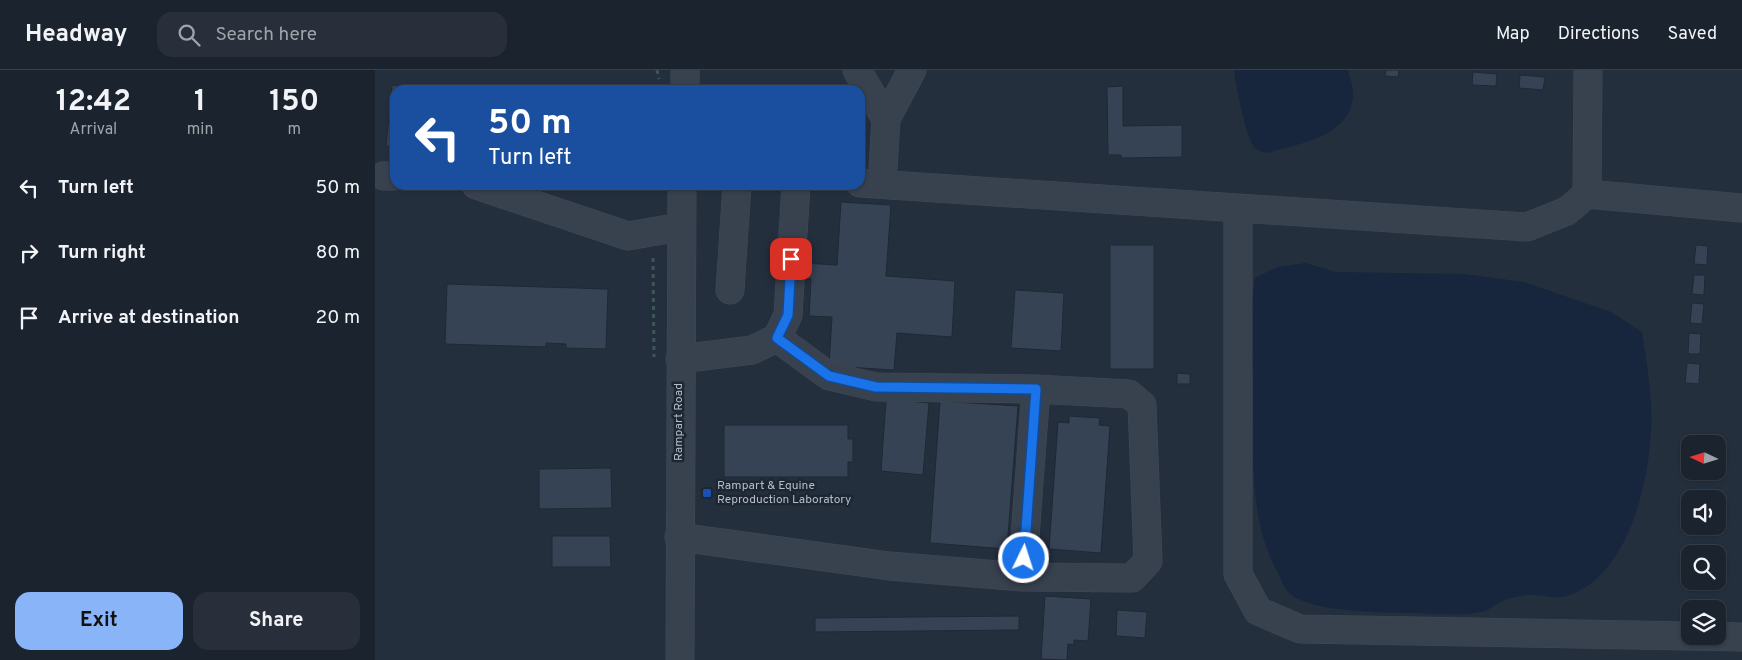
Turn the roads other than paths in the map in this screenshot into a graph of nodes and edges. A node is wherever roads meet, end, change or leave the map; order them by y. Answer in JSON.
{"nodes":[{"id":1,"x":685,"y":70,"type":"edge"},
{"id":2,"x":857,"y":70,"type":"edge"},
{"id":3,"x":912,"y":70,"type":"edge"},
{"id":4,"x":1588,"y":70,"type":"edge"},
{"id":5,"x":685,"y":85,"type":"edge"},
{"id":6,"x":886,"y":119,"type":"junction"},
{"id":7,"x":871,"y":184,"type":"edge"},
{"id":8,"x":491,"y":190,"type":"edge"},
{"id":9,"x":682,"y":190,"type":"edge"},
{"id":10,"x":737,"y":190,"type":"edge"},
{"id":11,"x":796,"y":190,"type":"edge"},
{"id":12,"x":1587,"y":194,"type":"junction"},
{"id":13,"x":1238,"y":208,"type":"junction"},
{"id":14,"x":1742,"y":208,"type":"edge"},
{"id":15,"x":680,"y":227,"type":"junction"},
{"id":16,"x":730,"y":290,"type":"dead end"},
{"id":17,"x":777,"y":338,"type":"junction"},
{"id":18,"x":680,"y":359,"type":"junction"},
{"id":19,"x":1036,"y":389,"type":"junction"},
{"id":20,"x":679,"y":537,"type":"junction"},
{"id":21,"x":1022,"y":577,"type":"junction"},
{"id":22,"x":1742,"y":637,"type":"edge"},
{"id":23,"x":680,"y":660,"type":"edge"}],
"edges":[{"from":1,"to":5,"type":"street"},
{"from":2,"to":6,"type":"street"},
{"from":3,"to":6,"type":"street"},
{"from":4,"to":12,"type":"street"},
{"from":6,"to":7,"type":"street"},
{"from":7,"to":13,"type":"street"},
{"from":8,"to":15,"type":"street"},
{"from":9,"to":15,"type":"street","name":"Rampart Road"},
{"from":10,"to":16,"type":"street"},
{"from":11,"to":17,"type":"street"},
{"from":12,"to":13,"type":"street"},
{"from":12,"to":14,"type":"street"},
{"from":13,"to":22,"type":"street"},
{"from":15,"to":18,"type":"street","name":"Rampart Road"},
{"from":17,"to":18,"type":"street"},
{"from":17,"to":19,"type":"street"},
{"from":18,"to":20,"type":"street","name":"Rampart Road"},
{"from":19,"to":21,"type":"street"},
{"from":19,"to":21,"type":"street"},
{"from":20,"to":21,"type":"street"},
{"from":20,"to":23,"type":"street","name":"Rampart Road"}]}
